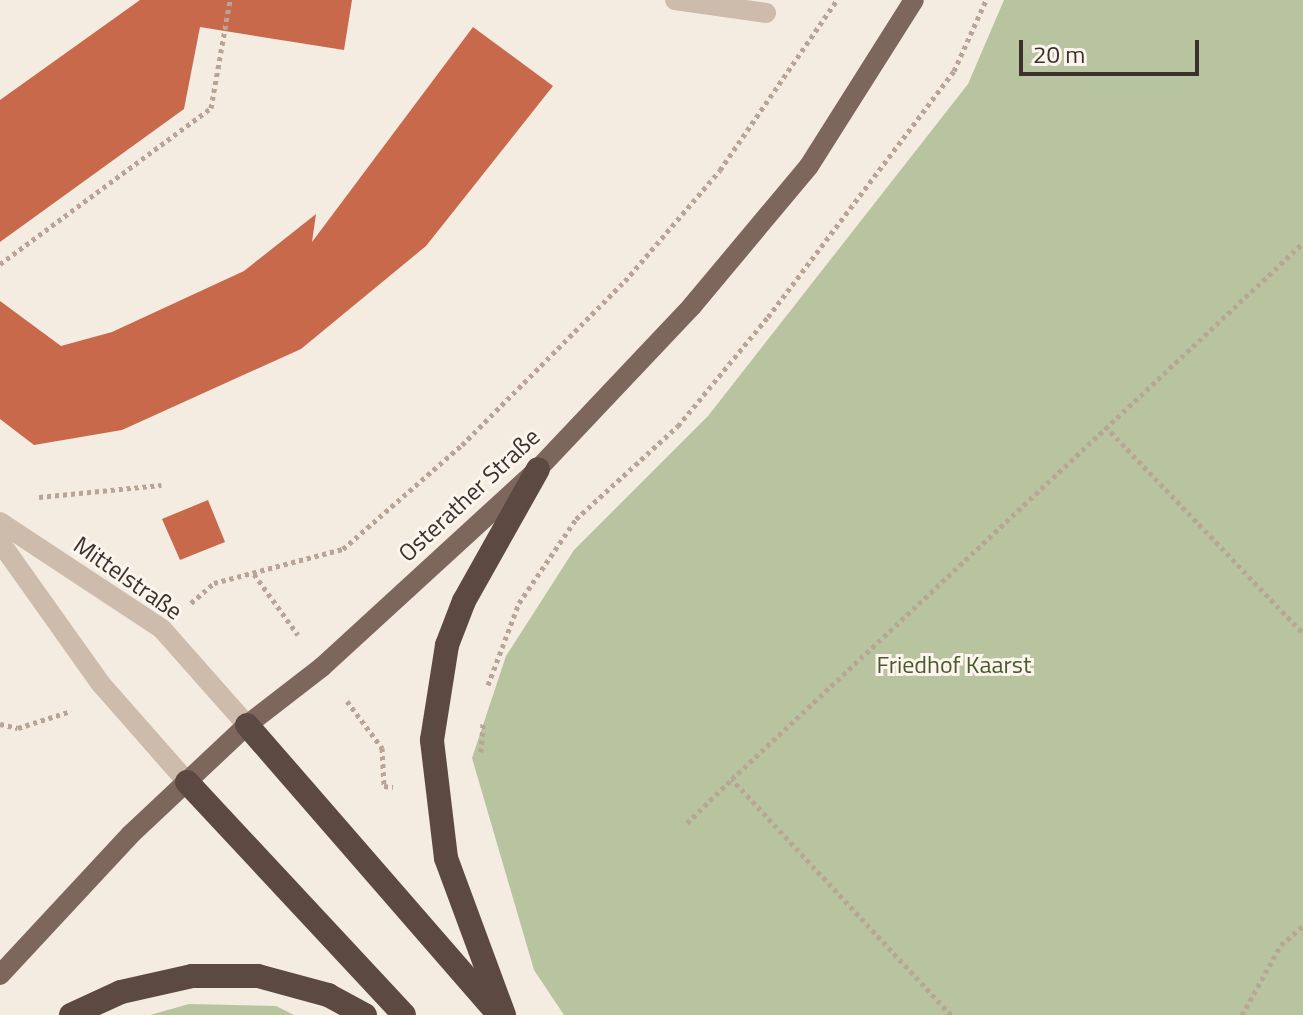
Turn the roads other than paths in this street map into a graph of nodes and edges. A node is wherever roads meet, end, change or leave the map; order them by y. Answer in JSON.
{"nodes":[{"id":1,"x":675,"y":0,"type":"edge"},
{"id":2,"x":914,"y":0,"type":"edge"},
{"id":3,"x":766,"y":13,"type":"dead end"},
{"id":4,"x":538,"y":469,"type":"junction"},
{"id":5,"x":0,"y":522,"type":"edge"},
{"id":6,"x":0,"y":542,"type":"edge"},
{"id":7,"x":247,"y":725,"type":"junction"},
{"id":8,"x":187,"y":782,"type":"junction"},
{"id":9,"x":0,"y":975,"type":"edge"},
{"id":10,"x":71,"y":1015,"type":"edge"},
{"id":11,"x":365,"y":1015,"type":"edge"},
{"id":12,"x":404,"y":1015,"type":"edge"},
{"id":13,"x":502,"y":1015,"type":"edge"}],
"edges":[{"from":1,"to":3,"type":"street"},
{"from":2,"to":4,"type":"main road","name":"Osterather Straße"},
{"from":4,"to":7,"type":"main road","name":"Osterather Straße"},
{"from":4,"to":13,"type":"highway"},
{"from":5,"to":7,"type":"street","name":"Mittelstraße"},
{"from":6,"to":8,"type":"street"},
{"from":7,"to":8,"type":"main road","name":"Osterather Straße"},
{"from":7,"to":13,"type":"highway"},
{"from":8,"to":9,"type":"main road","name":"Osterather Straße"},
{"from":8,"to":12,"type":"highway"},
{"from":10,"to":11,"type":"highway"}]}
